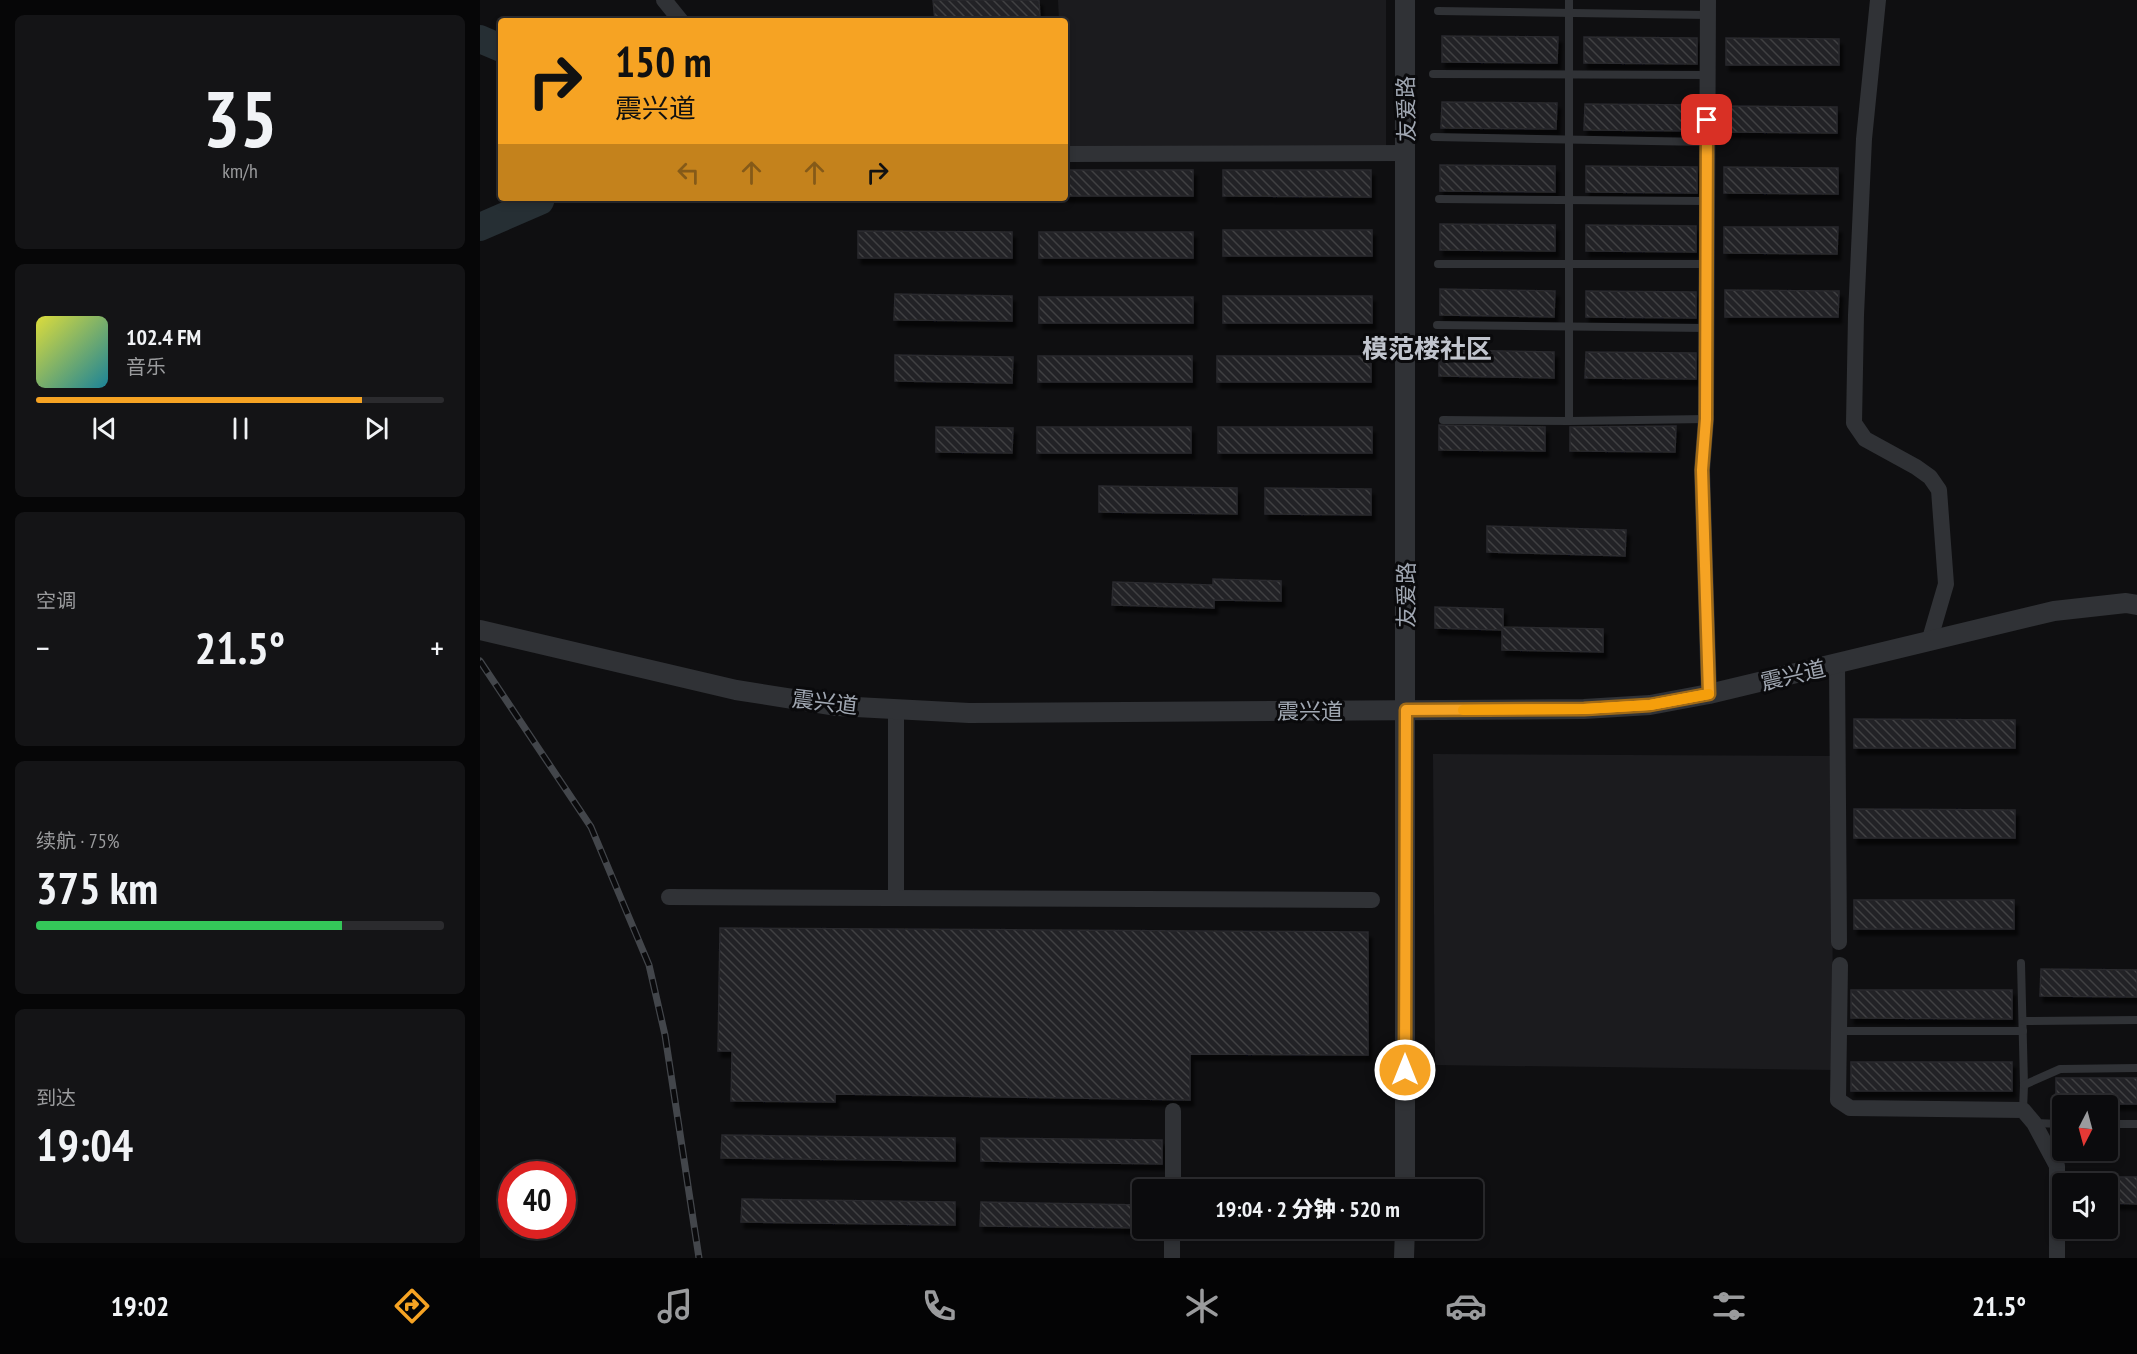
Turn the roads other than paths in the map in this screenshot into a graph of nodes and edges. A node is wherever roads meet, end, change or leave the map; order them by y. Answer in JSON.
{"nodes":[{"id":1,"x":664,"y":0,"type":"edge"},
{"id":2,"x":1405,"y":0,"type":"edge"},
{"id":3,"x":1569,"y":0,"type":"edge"},
{"id":4,"x":1878,"y":0,"type":"edge"},
{"id":5,"x":1708,"y":7,"type":"edge"},
{"id":6,"x":1438,"y":11,"type":"dead end"},
{"id":7,"x":1569,"y":12,"type":"junction"},
{"id":8,"x":679,"y":18,"type":"edge"},
{"id":9,"x":1433,"y":74,"type":"dead end"},
{"id":10,"x":1569,"y":75,"type":"junction"},
{"id":11,"x":1708,"y":75,"type":"junction"},
{"id":12,"x":1434,"y":137,"type":"dead end"},
{"id":13,"x":1569,"y":140,"type":"junction"},
{"id":14,"x":1707,"y":142,"type":"junction"},
{"id":15,"x":1406,"y":153,"type":"junction"},
{"id":16,"x":1068,"y":154,"type":"edge"},
{"id":17,"x":1439,"y":199,"type":"dead end"},
{"id":18,"x":1569,"y":200,"type":"junction"},
{"id":19,"x":1707,"y":201,"type":"junction"},
{"id":20,"x":1438,"y":264,"type":"dead end"},
{"id":21,"x":1569,"y":264,"type":"junction"},
{"id":22,"x":1707,"y":264,"type":"junction"},
{"id":23,"x":1437,"y":326,"type":"dead end"},
{"id":24,"x":1569,"y":327,"type":"junction"},
{"id":25,"x":1706,"y":328,"type":"junction"},
{"id":26,"x":1706,"y":419,"type":"junction"},
{"id":27,"x":1443,"y":420,"type":"dead end"},
{"id":28,"x":1569,"y":421,"type":"junction"},
{"id":29,"x":2137,"y":605,"type":"edge"},
{"id":30,"x":480,"y":630,"type":"edge"},
{"id":31,"x":1929,"y":642,"type":"junction"},
{"id":32,"x":1838,"y":664,"type":"junction"},
{"id":33,"x":1709,"y":694,"type":"junction"},
{"id":34,"x":896,"y":709,"type":"junction"},
{"id":35,"x":1406,"y":710,"type":"junction"},
{"id":36,"x":669,"y":897,"type":"dead end"},
{"id":37,"x":896,"y":898,"type":"junction"},
{"id":38,"x":1372,"y":900,"type":"dead end"},
{"id":39,"x":1839,"y":942,"type":"dead end"},
{"id":40,"x":2021,"y":963,"type":"dead end"},
{"id":41,"x":1840,"y":965,"type":"dead end"},
{"id":42,"x":2137,"y":1020,"type":"edge"},
{"id":43,"x":2022,"y":1021,"type":"junction"},
{"id":44,"x":1839,"y":1031,"type":"junction"},
{"id":45,"x":2023,"y":1032,"type":"junction"},
{"id":46,"x":2137,"y":1068,"type":"edge"},
{"id":47,"x":2024,"y":1085,"type":"junction"},
{"id":48,"x":2023,"y":1110,"type":"junction"},
{"id":49,"x":1173,"y":1111,"type":"dead end"},
{"id":50,"x":2034,"y":1124,"type":"junction"},
{"id":51,"x":2052,"y":1124,"type":"edge"},
{"id":52,"x":2118,"y":1124,"type":"edge"},
{"id":53,"x":2137,"y":1124,"type":"edge"},
{"id":54,"x":1173,"y":1179,"type":"edge"},
{"id":55,"x":1405,"y":1179,"type":"edge"},
{"id":56,"x":1172,"y":1239,"type":"edge"},
{"id":57,"x":1405,"y":1239,"type":"edge"},
{"id":58,"x":1172,"y":1258,"type":"edge"},
{"id":59,"x":1404,"y":1258,"type":"edge"},
{"id":60,"x":2057,"y":1258,"type":"edge"}],
"edges":[{"from":1,"to":8,"type":"street"},
{"from":2,"to":15,"type":"street","name":"友爱路"},
{"from":3,"to":7,"type":"lane"},
{"from":4,"to":31,"type":"street"},
{"from":5,"to":7,"type":"lane"},
{"from":5,"to":11,"type":"street"},
{"from":6,"to":7,"type":"lane"},
{"from":7,"to":10,"type":"lane"},
{"from":9,"to":10,"type":"lane"},
{"from":10,"to":11,"type":"lane"},
{"from":10,"to":13,"type":"lane"},
{"from":11,"to":14,"type":"street"},
{"from":12,"to":13,"type":"lane"},
{"from":13,"to":14,"type":"lane"},
{"from":13,"to":18,"type":"lane"},
{"from":14,"to":19,"type":"street"},
{"from":15,"to":16,"type":"street"},
{"from":15,"to":35,"type":"street","name":"友爱路"},
{"from":17,"to":18,"type":"lane"},
{"from":18,"to":19,"type":"lane"},
{"from":18,"to":21,"type":"lane"},
{"from":19,"to":22,"type":"street"},
{"from":20,"to":21,"type":"lane"},
{"from":21,"to":22,"type":"lane"},
{"from":21,"to":24,"type":"lane"},
{"from":22,"to":25,"type":"street"},
{"from":23,"to":24,"type":"lane"},
{"from":24,"to":25,"type":"lane"},
{"from":24,"to":28,"type":"lane"},
{"from":25,"to":26,"type":"street"},
{"from":26,"to":28,"type":"lane"},
{"from":26,"to":33,"type":"street"},
{"from":27,"to":28,"type":"lane"},
{"from":29,"to":31,"type":"street","name":"震兴道"},
{"from":30,"to":34,"type":"street","name":"震兴道"},
{"from":31,"to":32,"type":"street","name":"震兴道"},
{"from":32,"to":33,"type":"street","name":"震兴道"},
{"from":32,"to":39,"type":"street"},
{"from":33,"to":35,"type":"street","name":"震兴道"},
{"from":34,"to":35,"type":"street","name":"震兴道"},
{"from":34,"to":37,"type":"street"},
{"from":35,"to":55,"type":"street","name":"友爱路"},
{"from":36,"to":37,"type":"street"},
{"from":37,"to":38,"type":"street"},
{"from":40,"to":43,"type":"lane"},
{"from":41,"to":44,"type":"street"},
{"from":42,"to":43,"type":"lane"},
{"from":43,"to":45,"type":"lane"},
{"from":44,"to":45,"type":"lane"},
{"from":44,"to":48,"type":"street"},
{"from":45,"to":47,"type":"lane"},
{"from":46,"to":47,"type":"lane"},
{"from":47,"to":48,"type":"lane"},
{"from":48,"to":50,"type":"street"},
{"from":49,"to":54,"type":"street"},
{"from":50,"to":51,"type":"lane"},
{"from":50,"to":60,"type":"street"},
{"from":52,"to":53,"type":"lane"},
{"from":56,"to":58,"type":"street"},
{"from":57,"to":59,"type":"street"}]}
